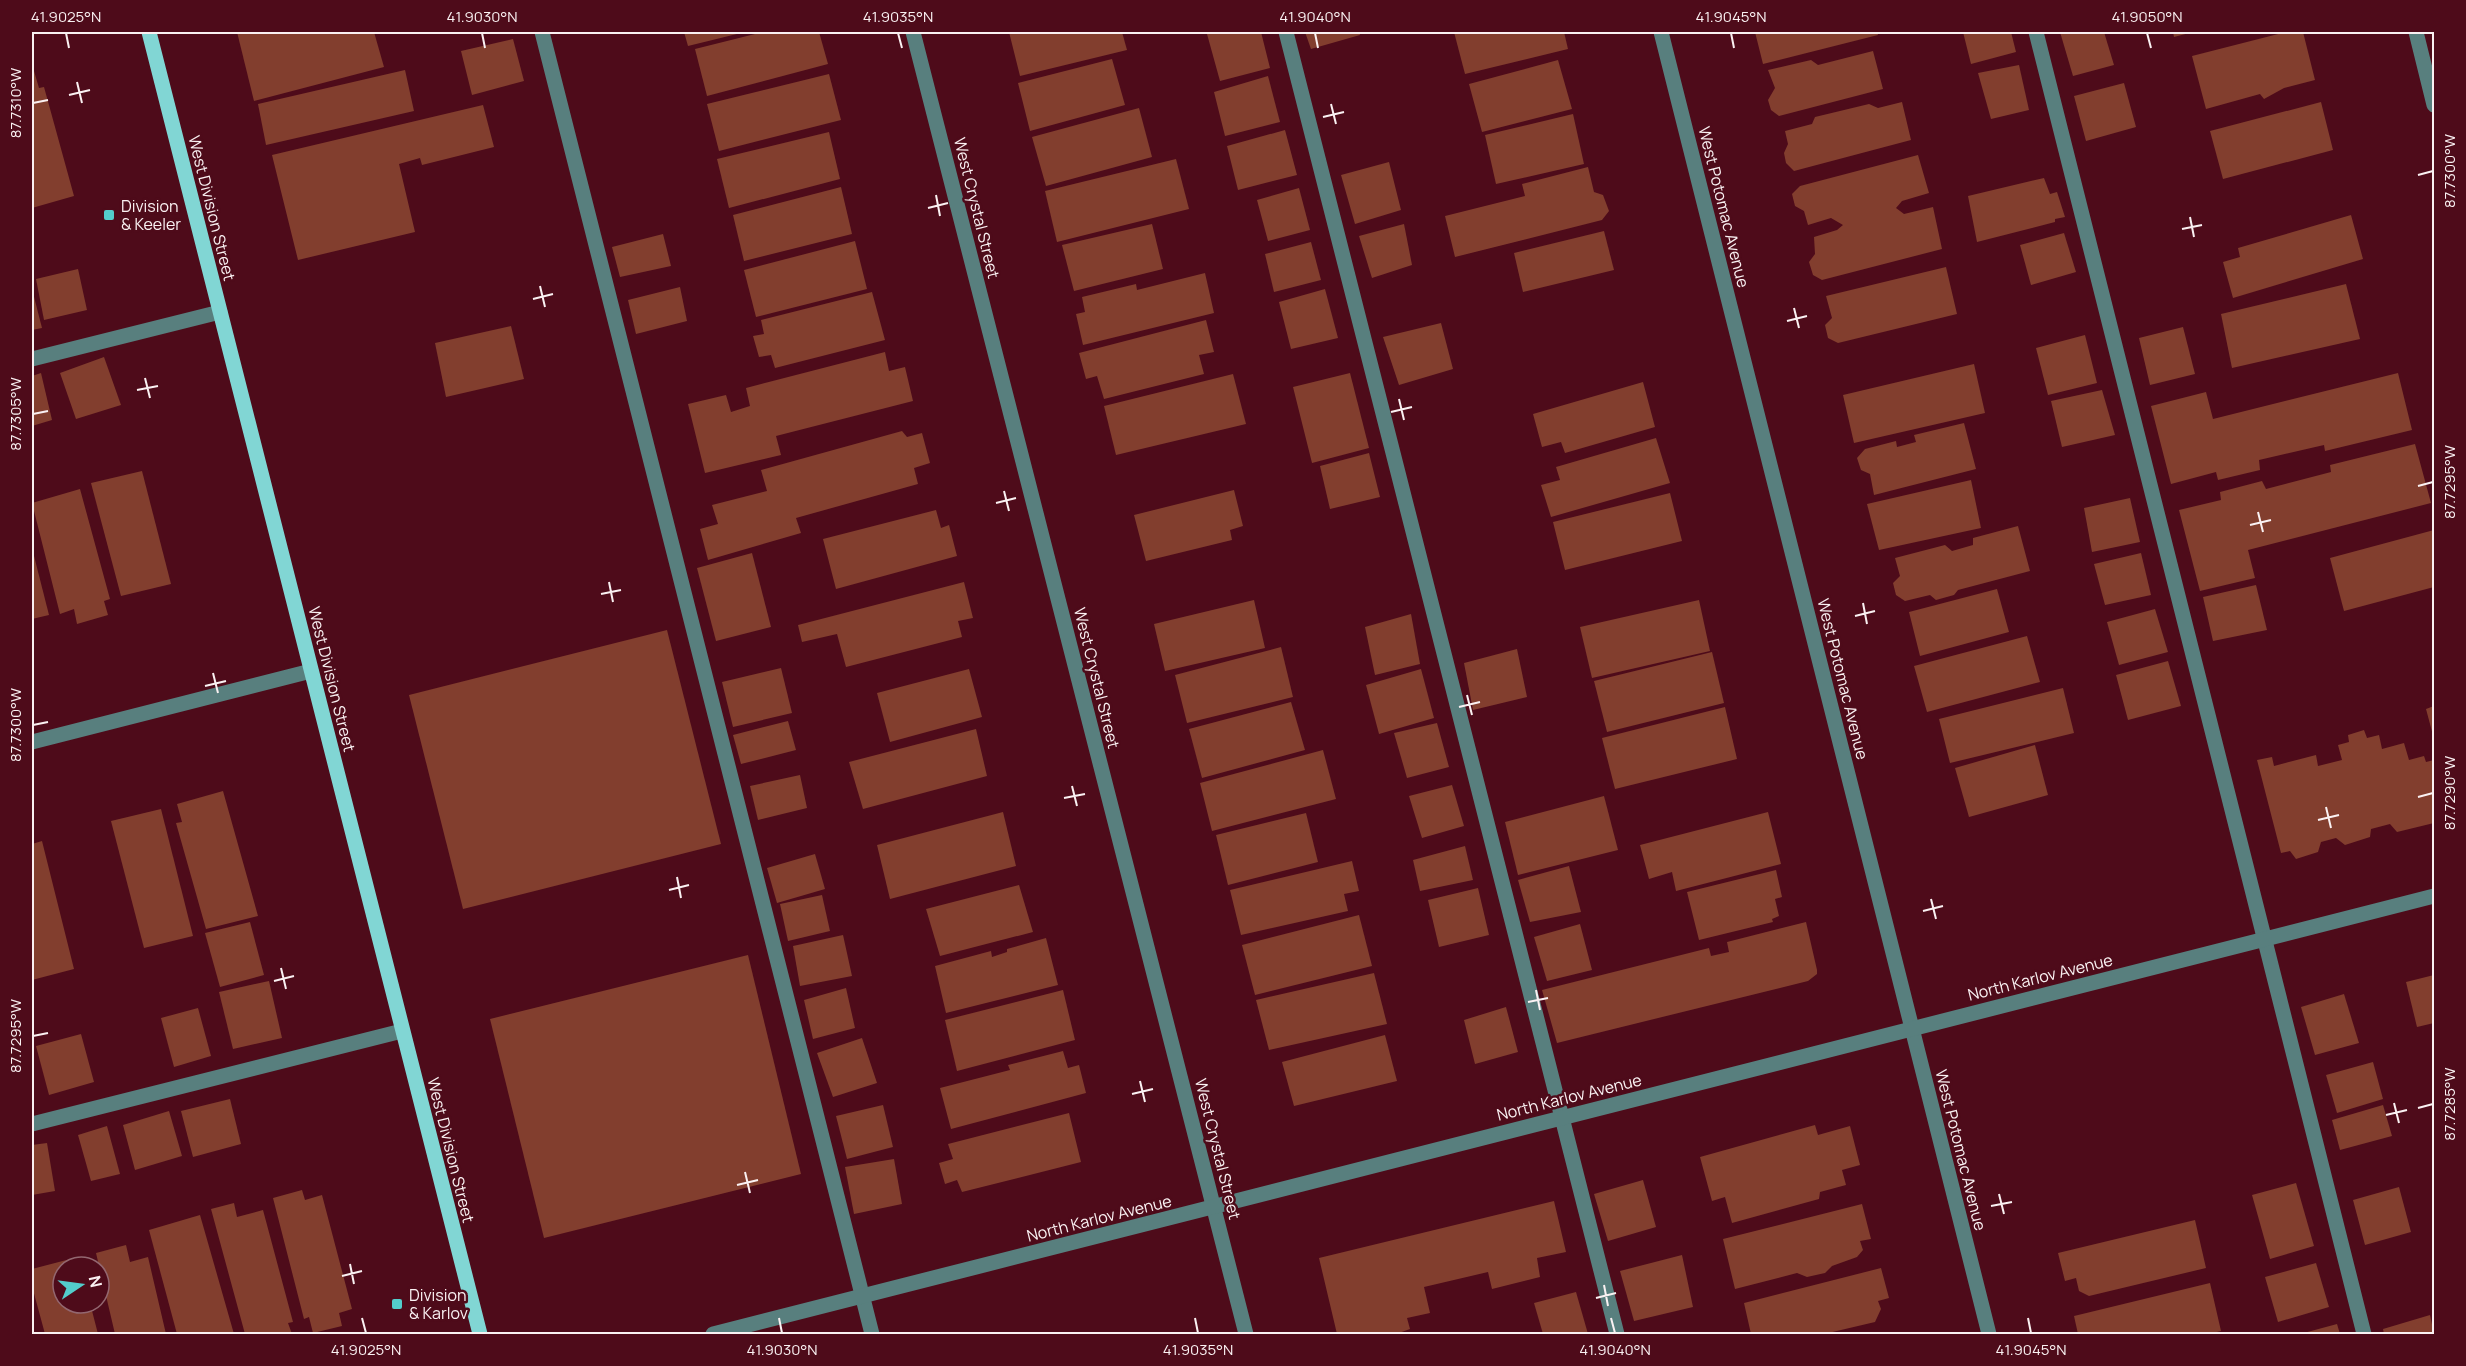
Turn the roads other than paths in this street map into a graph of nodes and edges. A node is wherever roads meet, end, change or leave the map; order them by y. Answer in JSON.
{"nodes":[{"id":1,"x":149,"y":32,"type":"edge"},
{"id":2,"x":543,"y":32,"type":"edge"},
{"id":3,"x":913,"y":32,"type":"edge"},
{"id":4,"x":1286,"y":32,"type":"edge"},
{"id":5,"x":1661,"y":32,"type":"edge"},
{"id":6,"x":2036,"y":32,"type":"edge"},
{"id":7,"x":2416,"y":32,"type":"edge"},
{"id":8,"x":2434,"y":105,"type":"edge"},
{"id":9,"x":220,"y":312,"type":"junction"},
{"id":10,"x":32,"y":359,"type":"edge"},
{"id":11,"x":311,"y":671,"type":"junction"},
{"id":12,"x":32,"y":742,"type":"edge"},
{"id":13,"x":2434,"y":896,"type":"edge"},
{"id":14,"x":2264,"y":939,"type":"junction"},
{"id":15,"x":1912,"y":1029,"type":"junction"},
{"id":16,"x":402,"y":1031,"type":"junction"},
{"id":17,"x":1562,"y":1118,"type":"junction"},
{"id":18,"x":32,"y":1124,"type":"edge"},
{"id":19,"x":1214,"y":1207,"type":"junction"},
{"id":20,"x":863,"y":1297,"type":"junction"},
{"id":21,"x":480,"y":1335,"type":"edge"},
{"id":22,"x":713,"y":1335,"type":"edge"},
{"id":23,"x":872,"y":1335,"type":"edge"},
{"id":24,"x":1246,"y":1335,"type":"edge"},
{"id":25,"x":1617,"y":1335,"type":"edge"},
{"id":26,"x":1989,"y":1335,"type":"edge"},
{"id":27,"x":2364,"y":1335,"type":"edge"}],
"edges":[{"from":1,"to":9,"type":"main road","name":"West Division Street"},
{"from":2,"to":20,"type":"street"},
{"from":3,"to":19,"type":"street","name":"West Crystal Street"},
{"from":4,"to":17,"type":"street"},
{"from":5,"to":15,"type":"street","name":"West Potomac Avenue"},
{"from":6,"to":14,"type":"street"},
{"from":7,"to":8,"type":"street"},
{"from":9,"to":10,"type":"street"},
{"from":9,"to":11,"type":"main road","name":"West Division Street"},
{"from":11,"to":12,"type":"street"},
{"from":11,"to":16,"type":"main road","name":"West Division Street"},
{"from":13,"to":14,"type":"street","name":"North Karlov Avenue"},
{"from":14,"to":15,"type":"street","name":"North Karlov Avenue"},
{"from":14,"to":27,"type":"street"},
{"from":15,"to":17,"type":"street","name":"North Karlov Avenue"},
{"from":15,"to":26,"type":"street","name":"West Potomac Avenue"},
{"from":16,"to":18,"type":"street"},
{"from":16,"to":21,"type":"main road","name":"West Division Street"},
{"from":17,"to":19,"type":"street","name":"North Karlov Avenue"},
{"from":17,"to":25,"type":"street"},
{"from":19,"to":20,"type":"street","name":"North Karlov Avenue"},
{"from":19,"to":24,"type":"street","name":"West Crystal Street"},
{"from":20,"to":22,"type":"street","name":"North Karlov Avenue"},
{"from":20,"to":23,"type":"street"}]}
